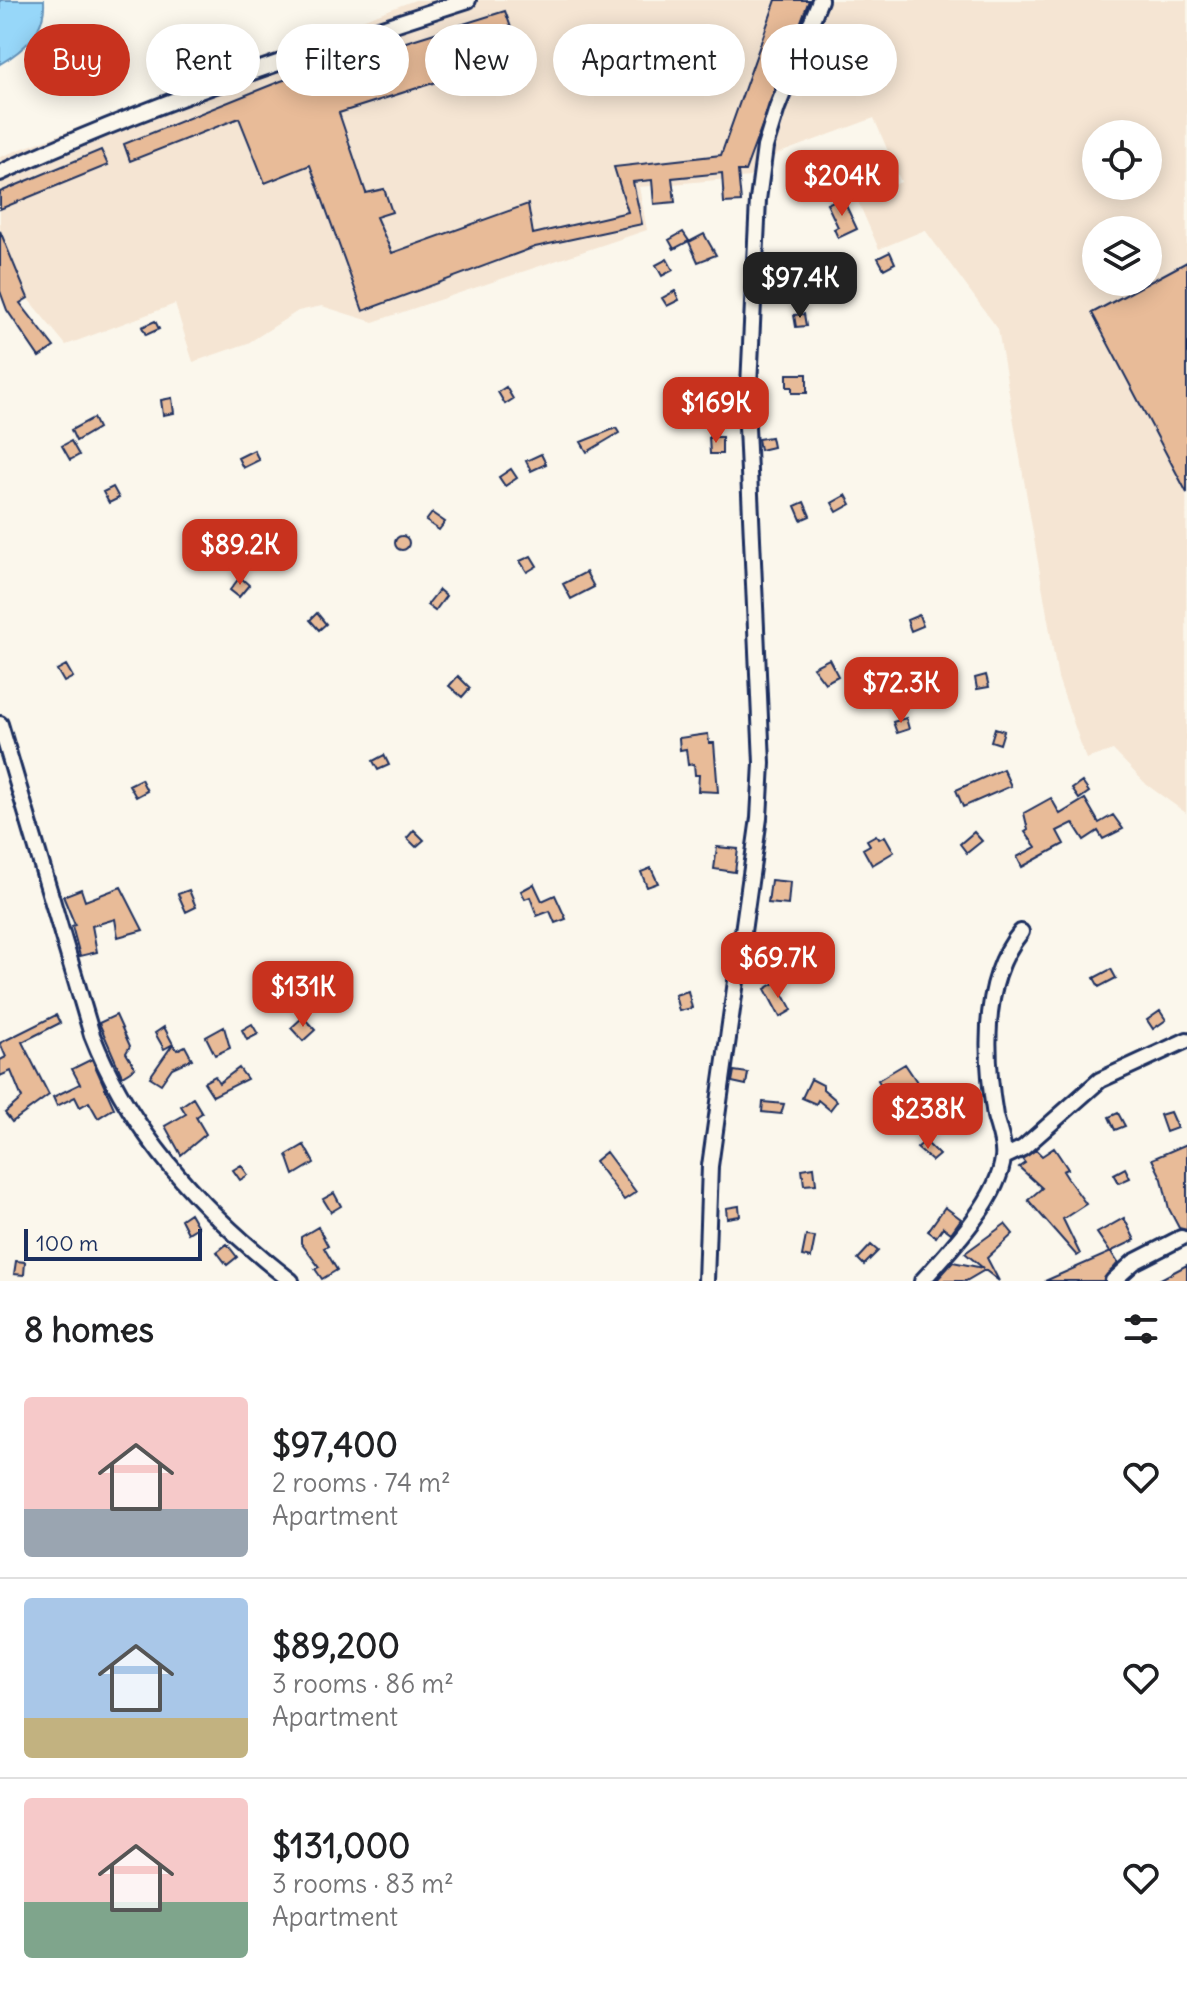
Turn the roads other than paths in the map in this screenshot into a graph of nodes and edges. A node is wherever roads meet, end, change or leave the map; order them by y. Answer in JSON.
{"nodes":[{"id":1,"x":468,"y":0,"type":"edge"},
{"id":2,"x":820,"y":0,"type":"edge"},
{"id":3,"x":0,"y":173,"type":"edge"},
{"id":4,"x":0,"y":724,"type":"edge"},
{"id":5,"x":1021,"y":932,"type":"dead end"},
{"id":6,"x":1187,"y":1040,"type":"edge"},
{"id":7,"x":1004,"y":1157,"type":"junction"},
{"id":8,"x":1181,"y":1238,"type":"dead end"},
{"id":9,"x":291,"y":1281,"type":"edge"},
{"id":10,"x":706,"y":1281,"type":"edge"},
{"id":11,"x":922,"y":1281,"type":"edge"},
{"id":12,"x":1113,"y":1281,"type":"edge"}],
"edges":[{"from":1,"to":3,"type":"street"},
{"from":2,"to":10,"type":"street"},
{"from":4,"to":9,"type":"street"},
{"from":5,"to":7,"type":"street"},
{"from":6,"to":7,"type":"street"},
{"from":7,"to":11,"type":"street"},
{"from":8,"to":12,"type":"street"}]}
